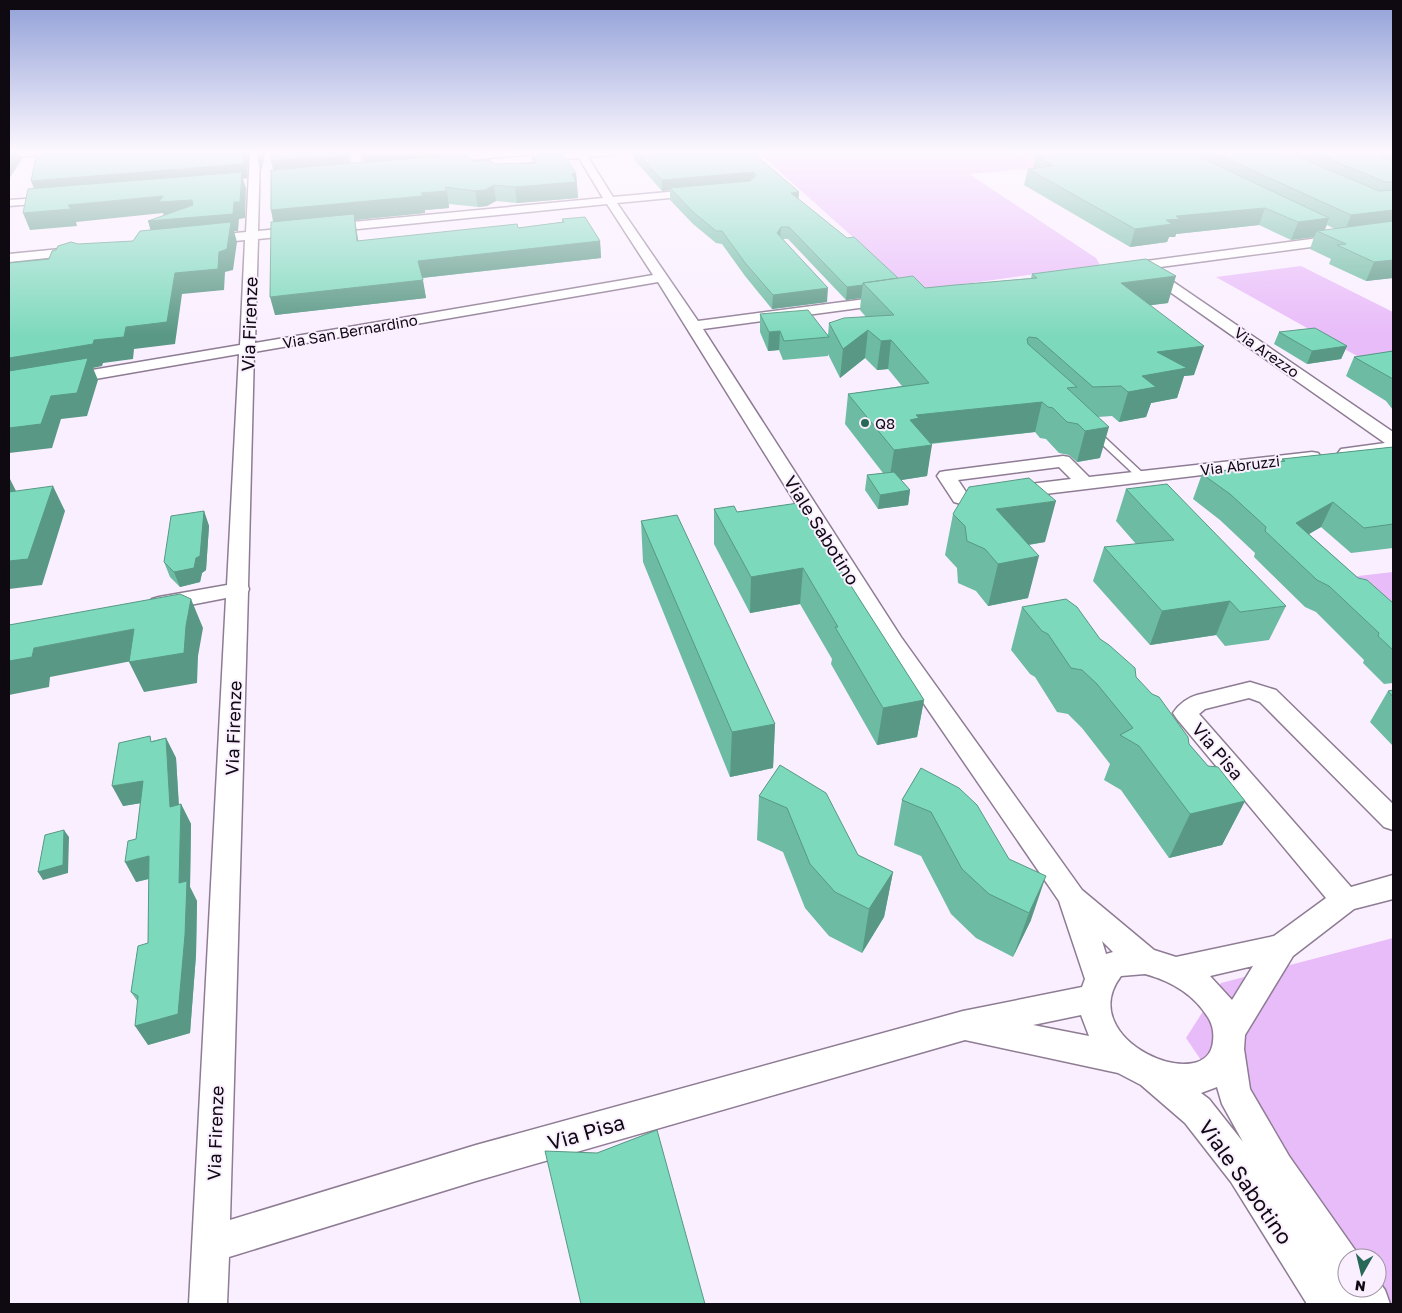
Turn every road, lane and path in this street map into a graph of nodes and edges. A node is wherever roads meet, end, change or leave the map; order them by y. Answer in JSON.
{"nodes":[{"id":1,"x":253,"y":213,"type":"edge"},
{"id":2,"x":485,"y":213,"type":"edge"},
{"id":3,"x":618,"y":213,"type":"edge"},
{"id":4,"x":1326,"y":231,"type":"edge"},
{"id":5,"x":1393,"y":232,"type":"edge"},
{"id":6,"x":253,"y":236,"type":"junction"},
{"id":7,"x":1341,"y":238,"type":"junction"},
{"id":8,"x":191,"y":242,"type":"edge"},
{"id":9,"x":95,"y":250,"type":"edge"},
{"id":10,"x":9,"y":258,"type":"edge"},
{"id":11,"x":1141,"y":265,"type":"junction"},
{"id":12,"x":1108,"y":270,"type":"edge"},
{"id":13,"x":662,"y":278,"type":"junction"},
{"id":14,"x":829,"y":293,"type":"edge"},
{"id":15,"x":904,"y":298,"type":"edge"},
{"id":16,"x":842,"y":307,"type":"junction"},
{"id":17,"x":694,"y":326,"type":"junction"},
{"id":18,"x":248,"y":348,"type":"junction"},
{"id":19,"x":9,"y":389,"type":"edge"},
{"id":20,"x":1084,"y":424,"type":"edge"},
{"id":21,"x":1393,"y":440,"type":"edge"},
{"id":22,"x":1393,"y":444,"type":"edge"},
{"id":23,"x":1142,"y":477,"type":"junction"},
{"id":24,"x":1084,"y":484,"type":"junction"},
{"id":25,"x":239,"y":589,"type":"junction"},
{"id":26,"x":144,"y":607,"type":"edge"},
{"id":27,"x":1393,"y":820,"type":"edge"},
{"id":28,"x":1393,"y":887,"type":"edge"},
{"id":29,"x":1072,"y":898,"type":"junction"},
{"id":30,"x":1344,"y":900,"type":"junction"},
{"id":31,"x":1282,"y":947,"type":"junction"},
{"id":32,"x":1145,"y":962,"type":"junction"},
{"id":33,"x":1176,"y":970,"type":"junction"},
{"id":34,"x":1097,"y":989,"type":"junction"},
{"id":35,"x":963,"y":1026,"type":"junction"},
{"id":36,"x":1230,"y":1041,"type":"junction"},
{"id":37,"x":1137,"y":1066,"type":"junction"},
{"id":38,"x":211,"y":1244,"type":"junction"},
{"id":39,"x":1337,"y":1255,"type":"edge"},
{"id":40,"x":208,"y":1304,"type":"edge"},
{"id":41,"x":1329,"y":1304,"type":"edge"}],
"edges":[{"from":1,"to":6,"type":"street","name":"Via Firenze"},
{"from":2,"to":6,"type":"street"},
{"from":3,"to":13,"type":"street","name":"Viale Sabotino"},
{"from":4,"to":7,"type":"street"},
{"from":5,"to":7,"type":"street"},
{"from":6,"to":8,"type":"street"},
{"from":6,"to":18,"type":"street","name":"Via Firenze"},
{"from":7,"to":11,"type":"street"},
{"from":9,"to":10,"type":"street"},
{"from":11,"to":12,"type":"street"},
{"from":11,"to":21,"type":"street","name":"Via Arezzo"},
{"from":13,"to":17,"type":"street","name":"Viale Sabotino"},
{"from":13,"to":18,"type":"street","name":"Via San Bernardino"},
{"from":14,"to":16,"type":"street"},
{"from":15,"to":16,"type":"street"},
{"from":16,"to":17,"type":"street"},
{"from":17,"to":29,"type":"street","name":"Viale Sabotino"},
{"from":18,"to":19,"type":"street","name":"Via San Bernardino"},
{"from":18,"to":25,"type":"street","name":"Via Firenze"},
{"from":20,"to":23,"type":"lane"},
{"from":22,"to":23,"type":"street","name":"Via Abruzzi"},
{"from":23,"to":24,"type":"street","name":"Via Abruzzi"},
{"from":24,"to":24,"type":"street","name":"Via Abruzzi"},
{"from":25,"to":26,"type":"street"},
{"from":25,"to":38,"type":"street","name":"Via Firenze"},
{"from":27,"to":30,"type":"street","name":"Via Pisa"},
{"from":28,"to":30,"type":"street"},
{"from":29,"to":32,"type":"street","name":"Viale Sabotino"},
{"from":29,"to":34,"type":"street","name":"Viale Sabotino"},
{"from":30,"to":31,"type":"street"},
{"from":31,"to":33,"type":"street"},
{"from":31,"to":36,"type":"street"},
{"from":32,"to":33,"type":"street"},
{"from":32,"to":34,"type":"street"},
{"from":33,"to":36,"type":"street"},
{"from":34,"to":35,"type":"street","name":"Via Pisa"},
{"from":34,"to":37,"type":"street"},
{"from":35,"to":37,"type":"street","name":"Via Pisa"},
{"from":35,"to":38,"type":"street","name":"Via Pisa"},
{"from":36,"to":37,"type":"street"},
{"from":36,"to":39,"type":"street","name":"Viale Sabotino"},
{"from":37,"to":41,"type":"street","name":"Viale Sabotino"},
{"from":38,"to":40,"type":"street","name":"Via Firenze"}]}
